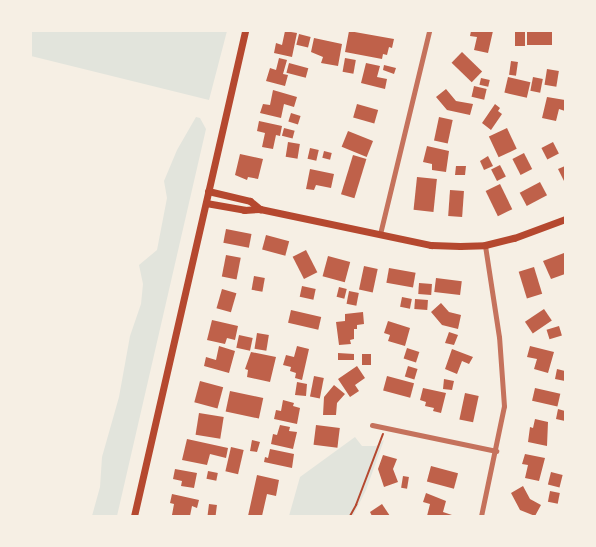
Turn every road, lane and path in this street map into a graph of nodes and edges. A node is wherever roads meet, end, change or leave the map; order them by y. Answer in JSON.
{"nodes":[{"id":1,"x":245,"y":31,"type":"edge"},
{"id":2,"x":429,"y":31,"type":"edge"},
{"id":3,"x":208,"y":191,"type":"junction"},
{"id":4,"x":206,"y":203,"type":"junction"},
{"id":5,"x":260,"y":209,"type":"junction"},
{"id":6,"x":565,"y":219,"type":"edge"},
{"id":7,"x":380,"y":234,"type":"junction"},
{"id":8,"x":485,"y":245,"type":"junction"},
{"id":9,"x":372,"y":425,"type":"dead end"},
{"id":10,"x":385,"y":428,"type":"junction"},
{"id":11,"x":496,"y":450,"type":"junction"},
{"id":12,"x":134,"y":516,"type":"edge"},
{"id":13,"x":350,"y":516,"type":"edge"},
{"id":14,"x":481,"y":516,"type":"edge"}],
"edges":[{"from":1,"to":3,"type":"main road"},
{"from":2,"to":7,"type":"street"},
{"from":3,"to":4,"type":"main road"},
{"from":3,"to":5,"type":"main road"},
{"from":4,"to":5,"type":"main road"},
{"from":4,"to":12,"type":"main road"},
{"from":5,"to":7,"type":"main road"},
{"from":6,"to":8,"type":"main road"},
{"from":7,"to":8,"type":"main road"},
{"from":8,"to":11,"type":"street"},
{"from":9,"to":10,"type":"street"},
{"from":10,"to":11,"type":"street"},
{"from":10,"to":13,"type":"path"},
{"from":11,"to":14,"type":"street"}]}
